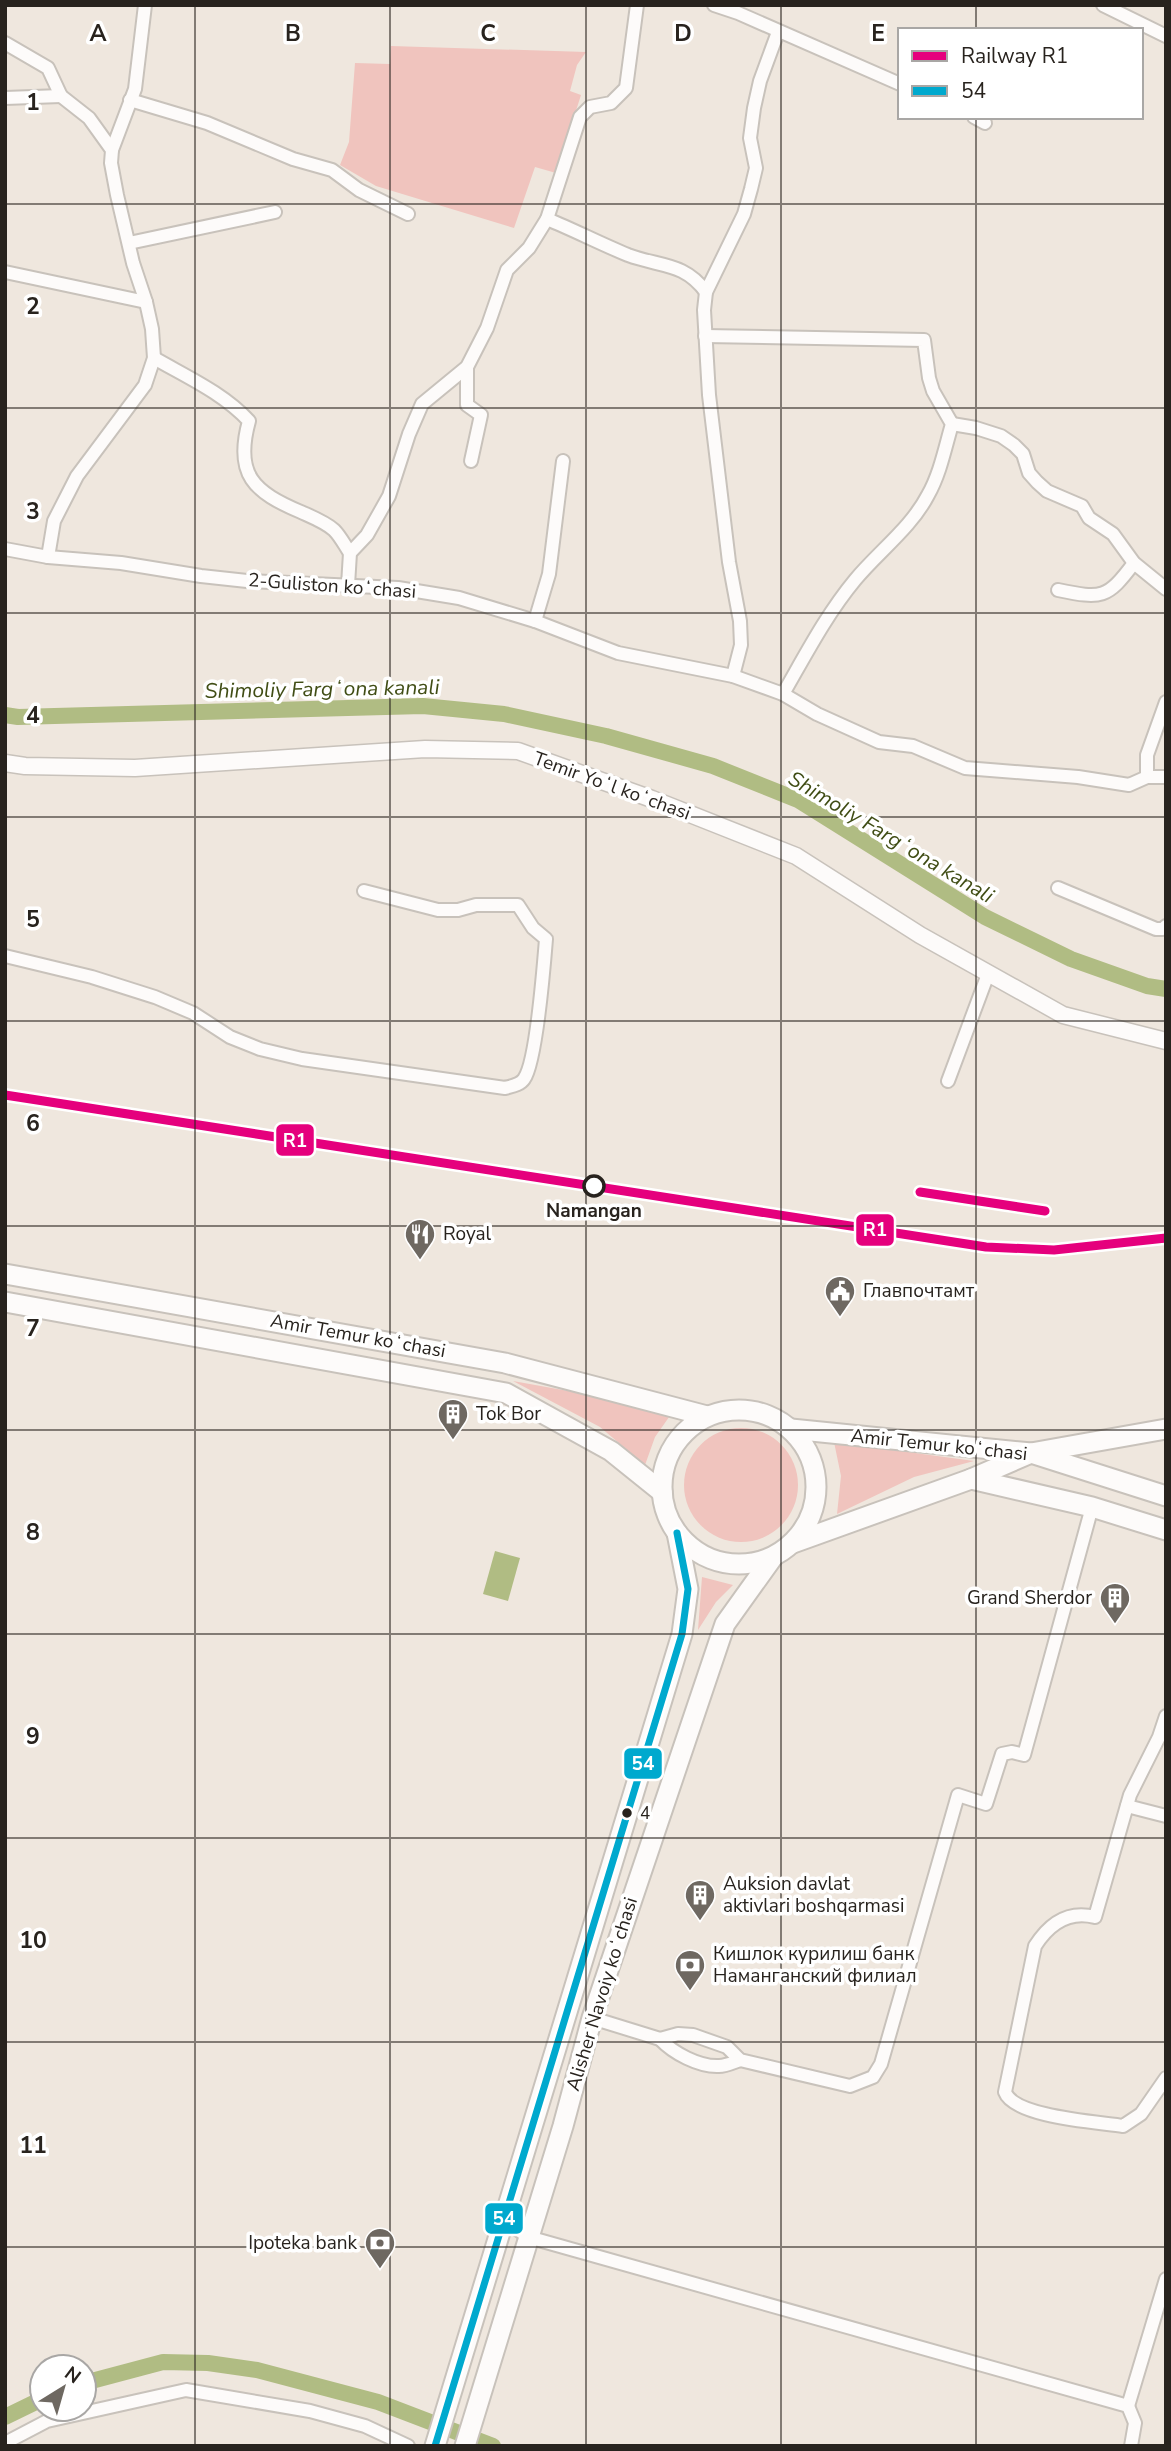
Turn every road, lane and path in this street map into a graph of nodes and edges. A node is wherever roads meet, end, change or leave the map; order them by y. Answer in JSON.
{"nodes":[{"id":1,"x":145,"y":5,"type":"edge"},
{"id":2,"x":637,"y":5,"type":"edge"},
{"id":3,"x":713,"y":5,"type":"edge"},
{"id":4,"x":1103,"y":5,"type":"edge"},
{"id":5,"x":778,"y":32,"type":"junction"},
{"id":6,"x":1166,"y":36,"type":"edge"},
{"id":7,"x":5,"y":43,"type":"edge"},
{"id":8,"x":898,"y":83,"type":"edge"},
{"id":9,"x":61,"y":96,"type":"junction"},
{"id":10,"x":5,"y":98,"type":"edge"},
{"id":11,"x":130,"y":100,"type":"junction"},
{"id":12,"x":112,"y":150,"type":"junction"},
{"id":13,"x":275,"y":212,"type":"dead end"},
{"id":14,"x":408,"y":214,"type":"dead end"},
{"id":15,"x":547,"y":219,"type":"junction"},
{"id":16,"x":130,"y":243,"type":"junction"},
{"id":17,"x":5,"y":272,"type":"edge"},
{"id":18,"x":706,"y":292,"type":"junction"},
{"id":19,"x":146,"y":302,"type":"junction"},
{"id":20,"x":705,"y":336,"type":"junction"},
{"id":21,"x":154,"y":358,"type":"junction"},
{"id":22,"x":467,"y":366,"type":"junction"},
{"id":23,"x":951,"y":424,"type":"junction"},
{"id":24,"x":471,"y":461,"type":"dead end"},
{"id":25,"x":563,"y":461,"type":"dead end"},
{"id":26,"x":5,"y":549,"type":"edge"},
{"id":27,"x":350,"y":553,"type":"junction"},
{"id":28,"x":48,"y":557,"type":"junction"},
{"id":29,"x":1134,"y":563,"type":"junction"},
{"id":30,"x":348,"y":585,"type":"junction"},
{"id":31,"x":1166,"y":589,"type":"edge"},
{"id":32,"x":1058,"y":590,"type":"dead end"},
{"id":33,"x":535,"y":621,"type":"junction"},
{"id":34,"x":733,"y":676,"type":"junction"},
{"id":35,"x":783,"y":694,"type":"junction"},
{"id":36,"x":1166,"y":702,"type":"edge"},
{"id":37,"x":5,"y":763,"type":"edge"},
{"id":38,"x":1146,"y":777,"type":"junction"},
{"id":39,"x":1166,"y":777,"type":"edge"},
{"id":40,"x":1058,"y":888,"type":"dead end"},
{"id":41,"x":364,"y":891,"type":"dead end"},
{"id":42,"x":1166,"y":926,"type":"edge"},
{"id":43,"x":5,"y":956,"type":"edge"},
{"id":44,"x":988,"y":974,"type":"junction"},
{"id":45,"x":1166,"y":1041,"type":"edge"},
{"id":46,"x":948,"y":1081,"type":"dead end"},
{"id":47,"x":5,"y":1273,"type":"edge"},
{"id":48,"x":5,"y":1302,"type":"edge"},
{"id":49,"x":707,"y":1416,"type":"junction"},
{"id":50,"x":791,"y":1429,"type":"junction"},
{"id":51,"x":1166,"y":1429,"type":"edge"},
{"id":52,"x":1031,"y":1453,"type":"junction"},
{"id":53,"x":971,"y":1479,"type":"junction"},
{"id":54,"x":662,"y":1492,"type":"junction"},
{"id":55,"x":1166,"y":1496,"type":"edge"},
{"id":56,"x":1091,"y":1507,"type":"junction"},
{"id":57,"x":1166,"y":1530,"type":"edge"},
{"id":58,"x":677,"y":1533,"type":"junction"},
{"id":59,"x":793,"y":1543,"type":"junction"},
{"id":60,"x":773,"y":1557,"type":"junction"},
{"id":61,"x":1166,"y":1716,"type":"edge"},
{"id":62,"x":1127,"y":1806,"type":"junction"},
{"id":63,"x":1166,"y":1816,"type":"edge"},
{"id":64,"x":592,"y":2018,"type":"junction"},
{"id":65,"x":660,"y":2039,"type":"junction"},
{"id":66,"x":740,"y":2060,"type":"junction"},
{"id":67,"x":1166,"y":2078,"type":"edge"},
{"id":68,"x":503,"y":2219,"type":"junction"},
{"id":69,"x":528,"y":2238,"type":"junction"},
{"id":70,"x":1166,"y":2279,"type":"edge"},
{"id":71,"x":1128,"y":2406,"type":"junction"},
{"id":72,"x":5,"y":2443,"type":"edge"},
{"id":73,"x":408,"y":2446,"type":"edge"},
{"id":74,"x":435,"y":2446,"type":"edge"},
{"id":75,"x":465,"y":2446,"type":"edge"},
{"id":76,"x":1131,"y":2446,"type":"edge"}],
"edges":[{"from":1,"to":11,"type":"street"},
{"from":2,"to":15,"type":"street"},
{"from":3,"to":5,"type":"street"},
{"from":4,"to":6,"type":"street"},
{"from":5,"to":8,"type":"street"},
{"from":5,"to":18,"type":"street"},
{"from":7,"to":9,"type":"street"},
{"from":9,"to":10,"type":"street"},
{"from":9,"to":12,"type":"street"},
{"from":11,"to":12,"type":"street"},
{"from":11,"to":14,"type":"street"},
{"from":12,"to":16,"type":"street"},
{"from":13,"to":16,"type":"street"},
{"from":15,"to":18,"type":"street"},
{"from":15,"to":22,"type":"street"},
{"from":16,"to":19,"type":"street"},
{"from":17,"to":19,"type":"street"},
{"from":18,"to":20,"type":"street"},
{"from":19,"to":21,"type":"street"},
{"from":20,"to":23,"type":"street"},
{"from":20,"to":34,"type":"street"},
{"from":21,"to":27,"type":"street"},
{"from":21,"to":28,"type":"street"},
{"from":22,"to":24,"type":"street"},
{"from":22,"to":27,"type":"street"},
{"from":23,"to":29,"type":"street"},
{"from":23,"to":35,"type":"street"},
{"from":25,"to":33,"type":"street"},
{"from":26,"to":28,"type":"street","name":"2-Guliston koʻchasi"},
{"from":27,"to":30,"type":"street"},
{"from":28,"to":30,"type":"street","name":"2-Guliston koʻchasi"},
{"from":29,"to":31,"type":"street"},
{"from":29,"to":32,"type":"street"},
{"from":30,"to":33,"type":"street","name":"2-Guliston koʻchasi"},
{"from":33,"to":34,"type":"street","name":"2-Guliston koʻchasi"},
{"from":34,"to":35,"type":"street","name":"2-Guliston koʻchasi"},
{"from":35,"to":38,"type":"street","name":"2-Guliston koʻchasi"},
{"from":36,"to":38,"type":"street"},
{"from":37,"to":44,"type":"street","name":"Temir Yoʻl koʻchasi"},
{"from":38,"to":39,"type":"street","name":"2-Guliston koʻchasi"},
{"from":40,"to":42,"type":"street"},
{"from":41,"to":43,"type":"street"},
{"from":44,"to":45,"type":"street","name":"Temir Yoʻl koʻchasi"},
{"from":44,"to":46,"type":"street"},
{"from":47,"to":49,"type":"main road","name":"Amir Temur koʻchasi"},
{"from":48,"to":54,"type":"main road","name":"Amir Temur koʻchasi"},
{"from":49,"to":50,"type":"main road","name":"Amir Temur koʻchasi"},
{"from":49,"to":54,"type":"main road","name":"Amir Temur koʻchasi"},
{"from":50,"to":52,"type":"main road","name":"Amir Temur koʻchasi"},
{"from":50,"to":59,"type":"main road","name":"Amir Temur koʻchasi"},
{"from":51,"to":52,"type":"main road"},
{"from":52,"to":53,"type":"main road"},
{"from":52,"to":55,"type":"main road","name":"Amir Temur koʻchasi"},
{"from":53,"to":56,"type":"main road","name":"Amir Temur koʻchasi"},
{"from":53,"to":59,"type":"main road","name":"Amir Temur koʻchasi"},
{"from":54,"to":58,"type":"main road","name":"Amir Temur koʻchasi"},
{"from":56,"to":57,"type":"main road","name":"Amir Temur koʻchasi"},
{"from":56,"to":66,"type":"street"},
{"from":58,"to":60,"type":"main road","name":"Amir Temur koʻchasi"},
{"from":58,"to":68,"type":"main road"},
{"from":59,"to":60,"type":"main road","name":"Amir Temur koʻchasi"},
{"from":60,"to":64,"type":"main road","name":"Alisher Navoiy koʻchasi"},
{"from":61,"to":62,"type":"street"},
{"from":62,"to":63,"type":"street"},
{"from":62,"to":67,"type":"street"},
{"from":64,"to":65,"type":"street"},
{"from":64,"to":69,"type":"main road","name":"Alisher Navoiy koʻchasi"},
{"from":65,"to":66,"type":"street"},
{"from":65,"to":66,"type":"street"},
{"from":68,"to":69,"type":"street"},
{"from":68,"to":74,"type":"main road"},
{"from":69,"to":71,"type":"street"},
{"from":69,"to":75,"type":"main road","name":"Alisher Navoiy koʻchasi"},
{"from":70,"to":71,"type":"street"},
{"from":71,"to":76,"type":"street"},
{"from":72,"to":73,"type":"street"}]}
